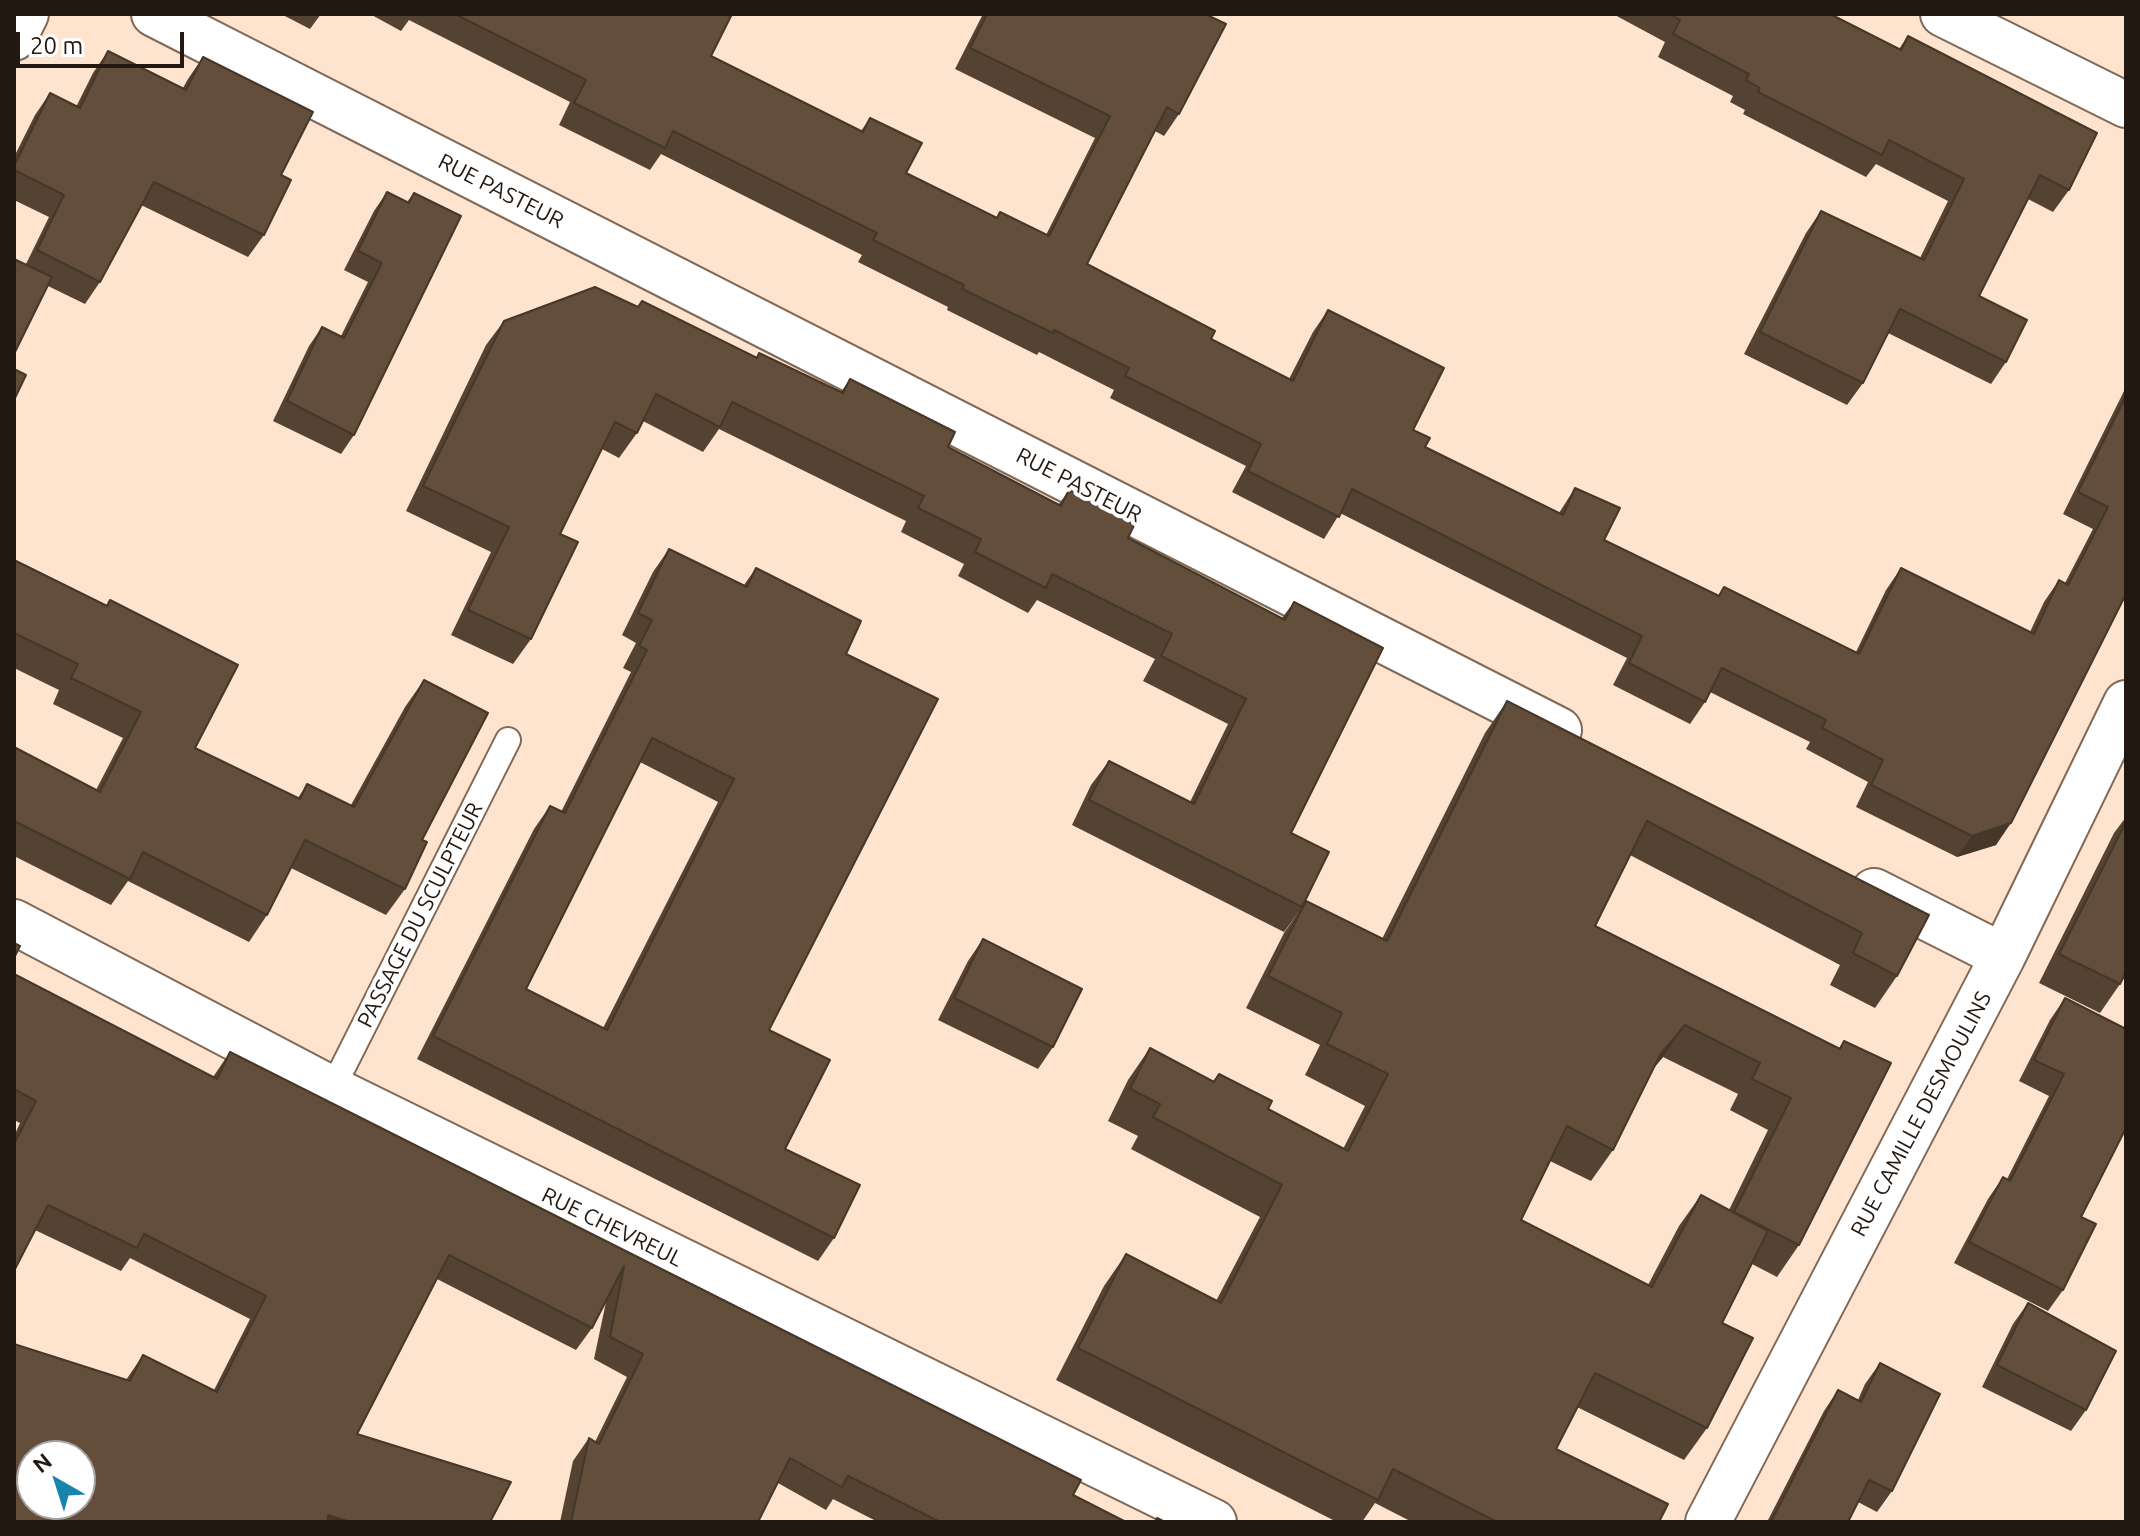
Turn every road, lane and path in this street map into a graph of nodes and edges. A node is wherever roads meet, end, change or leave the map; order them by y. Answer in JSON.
{"nodes":[{"id":1,"x":26,"y":14,"type":"edge"},
{"id":2,"x":154,"y":14,"type":"edge"},
{"id":3,"x":1943,"y":14,"type":"edge"},
{"id":4,"x":2015,"y":30,"type":"edge"},
{"id":5,"x":14,"y":38,"type":"edge"},
{"id":6,"x":2126,"y":105,"type":"edge"},
{"id":7,"x":2126,"y":703,"type":"edge"},
{"id":8,"x":508,"y":740,"type":"dead end"},
{"id":9,"x":1600,"y":751,"type":"edge"},
{"id":10,"x":1841,"y":874,"type":"edge"},
{"id":11,"x":14,"y":922,"type":"edge"},
{"id":12,"x":2003,"y":956,"type":"junction"},
{"id":13,"x":332,"y":1089,"type":"junction"},
{"id":14,"x":1214,"y":1522,"type":"edge"},
{"id":15,"x":1708,"y":1522,"type":"edge"}],
"edges":[{"from":1,"to":5,"type":"street"},
{"from":2,"to":9,"type":"street","name":"RUE PASTEUR"},
{"from":3,"to":4,"type":"street"},
{"from":4,"to":6,"type":"street"},
{"from":7,"to":12,"type":"street","name":"RUE CAMILLE DESMOULINS"},
{"from":8,"to":13,"type":"lane","name":"PASSAGE DU SCULPTEUR"},
{"from":10,"to":12,"type":"street"},
{"from":11,"to":13,"type":"street","name":"RUE CHEVREUL"},
{"from":12,"to":15,"type":"street","name":"RUE CAMILLE DESMOULINS"},
{"from":13,"to":14,"type":"street","name":"RUE CHEVREUL"}]}
